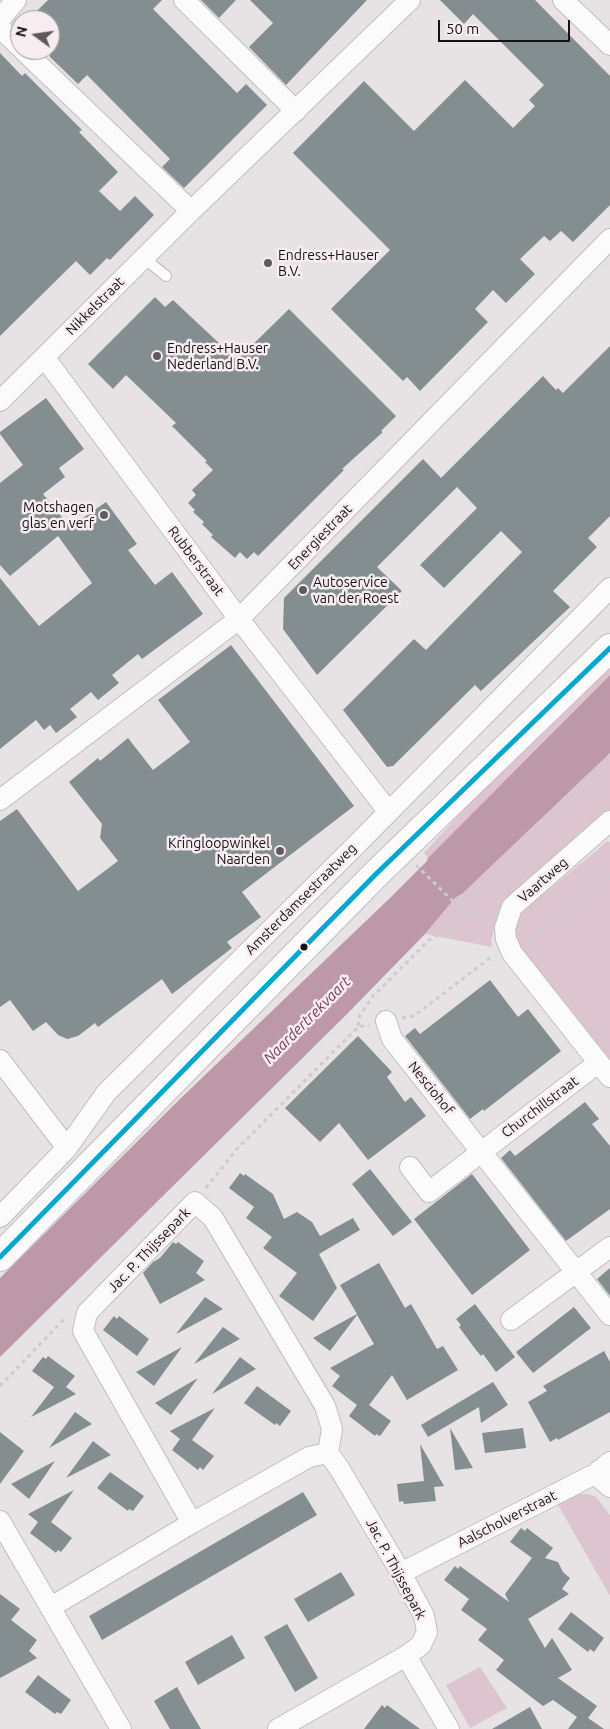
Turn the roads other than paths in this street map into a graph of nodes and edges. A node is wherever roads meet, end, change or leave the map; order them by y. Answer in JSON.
{"nodes":[{"id":1,"x":16,"y":0,"type":"edge"},
{"id":2,"x":184,"y":0,"type":"edge"},
{"id":3,"x":410,"y":0,"type":"edge"},
{"id":4,"x":563,"y":0,"type":"edge"},
{"id":5,"x":0,"y":19,"type":"edge"},
{"id":6,"x":0,"y":28,"type":"edge"},
{"id":7,"x":10,"y":38,"type":"edge"},
{"id":8,"x":610,"y":45,"type":"edge"},
{"id":9,"x":33,"y":60,"type":"edge"},
{"id":10,"x":296,"y":111,"type":"junction"},
{"id":11,"x":191,"y":211,"type":"junction"},
{"id":12,"x":610,"y":239,"type":"edge"},
{"id":13,"x":144,"y":258,"type":"junction"},
{"id":14,"x":166,"y":276,"type":"dead end"},
{"id":15,"x":44,"y":357,"type":"junction"},
{"id":16,"x":0,"y":401,"type":"edge"},
{"id":17,"x":610,"y":588,"type":"edge"},
{"id":18,"x":239,"y":619,"type":"junction"},
{"id":19,"x":610,"y":648,"type":"edge"},
{"id":20,"x":0,"y":800,"type":"edge"},
{"id":21,"x":388,"y":811,"type":"junction"},
{"id":22,"x":610,"y":821,"type":"edge"},
{"id":23,"x":512,"y":953,"type":"joint"},
{"id":24,"x":386,"y":1022,"type":"dead end"},
{"id":25,"x":0,"y":1060,"type":"edge"},
{"id":26,"x":604,"y":1070,"type":"edge"},
{"id":27,"x":67,"y":1148,"type":"junction"},
{"id":28,"x":482,"y":1152,"type":"junction"},
{"id":29,"x":410,"y":1168,"type":"dead end"},
{"id":30,"x":0,"y":1217,"type":"edge"},
{"id":31,"x":610,"y":1247,"type":"edge"},
{"id":32,"x":0,"y":1257,"type":"edge"},
{"id":33,"x":576,"y":1272,"type":"junction"},
{"id":34,"x":610,"y":1315,"type":"edge"},
{"id":35,"x":511,"y":1320,"type":"dead end"},
{"id":36,"x":328,"y":1453,"type":"junction"},
{"id":37,"x":602,"y":1468,"type":"edge"},
{"id":38,"x":610,"y":1487,"type":"edge"},
{"id":39,"x":0,"y":1521,"type":"edge"},
{"id":40,"x":192,"y":1523,"type":"junction"},
{"id":41,"x":402,"y":1573,"type":"junction"},
{"id":42,"x":50,"y":1607,"type":"junction"},
{"id":43,"x":406,"y":1656,"type":"junction"},
{"id":44,"x":121,"y":1729,"type":"edge"},
{"id":45,"x":278,"y":1729,"type":"edge"},
{"id":46,"x":449,"y":1729,"type":"edge"}],
"edges":[{"from":1,"to":5,"type":"street"},
{"from":2,"to":10,"type":"street"},
{"from":3,"to":10,"type":"street","name":"Nikkelstraat"},
{"from":4,"to":8,"type":"street"},
{"from":6,"to":7,"type":"street"},
{"from":9,"to":11,"type":"street"},
{"from":10,"to":11,"type":"street","name":"Nikkelstraat"},
{"from":11,"to":13,"type":"street","name":"Nikkelstraat"},
{"from":12,"to":18,"type":"street","name":"Energiestraat"},
{"from":13,"to":14,"type":"lane"},
{"from":13,"to":15,"type":"street","name":"Nikkelstraat"},
{"from":15,"to":16,"type":"street","name":"Nikkelstraat"},
{"from":15,"to":18,"type":"street","name":"Rubberstraat"},
{"from":17,"to":21,"type":"street","name":"Amsterdamsestraatweg"},
{"from":18,"to":20,"type":"street","name":"Energiestraat"},
{"from":18,"to":21,"type":"street","name":"Rubberstraat"},
{"from":19,"to":32,"type":"street"},
{"from":21,"to":27,"type":"street","name":"Amsterdamsestraatweg"},
{"from":22,"to":23,"type":"street","name":"Vaartweg"},
{"from":23,"to":26,"type":"street","name":"Churchillstraat"},
{"from":24,"to":28,"type":"street","name":"Nesciohof"},
{"from":25,"to":27,"type":"street"},
{"from":26,"to":28,"type":"street","name":"Churchillstraat"},
{"from":27,"to":30,"type":"street","name":"Amsterdamsestraatweg"},
{"from":28,"to":29,"type":"street"},
{"from":28,"to":33,"type":"street","name":"Nesciohof"},
{"from":31,"to":33,"type":"street"},
{"from":33,"to":34,"type":"street","name":"Nesciohof"},
{"from":33,"to":35,"type":"street"},
{"from":36,"to":40,"type":"street"},
{"from":36,"to":40,"type":"street","name":"Jac. P. Thijssepark"},
{"from":36,"to":41,"type":"street","name":"Jac. P. Thijssepark"},
{"from":37,"to":38,"type":"street"},
{"from":37,"to":41,"type":"street","name":"Aalscholverstraat"},
{"from":39,"to":42,"type":"street"},
{"from":40,"to":42,"type":"street"},
{"from":41,"to":43,"type":"street","name":"Jac. P. Thijssepark"},
{"from":42,"to":44,"type":"street"},
{"from":43,"to":45,"type":"street","name":"Jac. P. Thijssepark"},
{"from":43,"to":46,"type":"street"}]}
